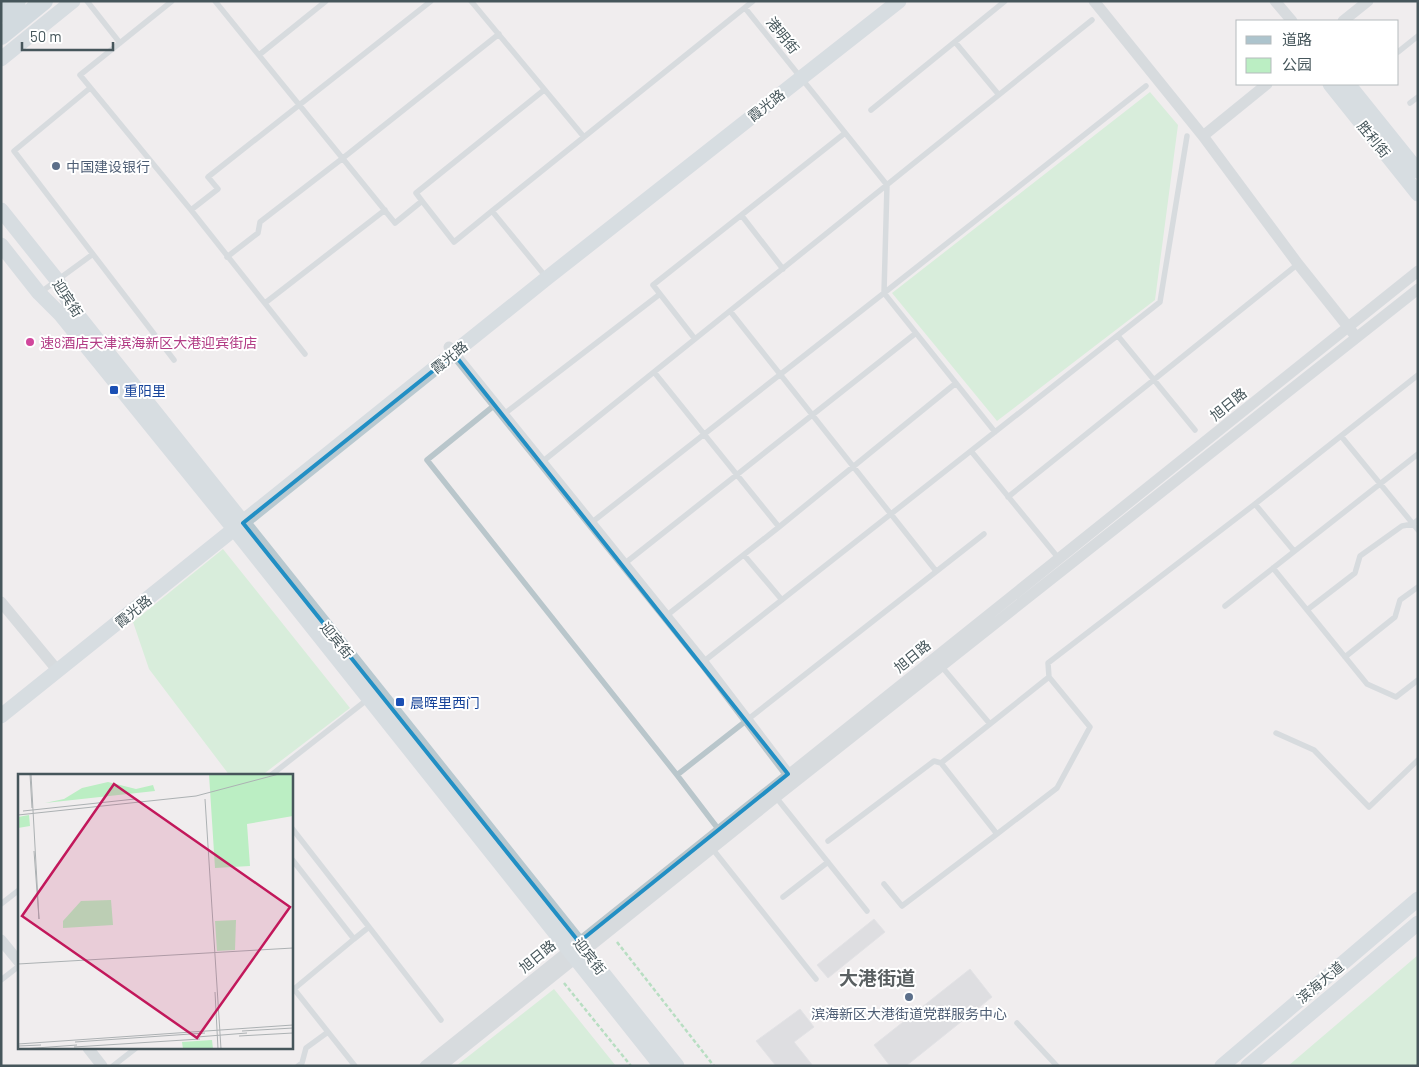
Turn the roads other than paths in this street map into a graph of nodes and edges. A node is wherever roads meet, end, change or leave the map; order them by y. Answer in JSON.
{"nodes":[{"id":1,"x":17,"y":1,"type":"edge"},
{"id":2,"x":44,"y":1,"type":"edge"},
{"id":3,"x":73,"y":1,"type":"edge"},
{"id":4,"x":87,"y":1,"type":"edge"},
{"id":5,"x":172,"y":1,"type":"edge"},
{"id":6,"x":214,"y":1,"type":"edge"},
{"id":7,"x":326,"y":1,"type":"edge"},
{"id":8,"x":431,"y":1,"type":"edge"},
{"id":9,"x":471,"y":1,"type":"edge"},
{"id":10,"x":753,"y":1,"type":"edge"},
{"id":11,"x":885,"y":1,"type":"edge"},
{"id":12,"x":899,"y":1,"type":"edge"},
{"id":13,"x":1005,"y":1,"type":"edge"},
{"id":14,"x":1094,"y":1,"type":"edge"},
{"id":15,"x":1275,"y":1,"type":"edge"},
{"id":16,"x":1368,"y":1,"type":"edge"},
{"id":17,"x":745,"y":8,"type":"junction"},
{"id":18,"x":1,"y":14,"type":"edge"},
{"id":19,"x":1092,"y":20,"type":"dead end"},
{"id":20,"x":1291,"y":20,"type":"edge"},
{"id":21,"x":1344,"y":20,"type":"edge"},
{"id":22,"x":499,"y":34,"type":"junction"},
{"id":23,"x":1,"y":36,"type":"edge"},
{"id":24,"x":1418,"y":36,"type":"edge"},
{"id":25,"x":955,"y":42,"type":"junction"},
{"id":26,"x":120,"y":43,"type":"junction"},
{"id":27,"x":1399,"y":51,"type":"edge"},
{"id":28,"x":260,"y":55,"type":"junction"},
{"id":29,"x":1,"y":59,"type":"edge"},
{"id":30,"x":799,"y":75,"type":"junction"},
{"id":31,"x":1266,"y":85,"type":"edge"},
{"id":32,"x":1331,"y":85,"type":"edge"},
{"id":33,"x":1349,"y":85,"type":"edge"},
{"id":34,"x":1146,"y":86,"type":"dead end"},
{"id":35,"x":90,"y":88,"type":"junction"},
{"id":36,"x":544,"y":90,"type":"junction"},
{"id":37,"x":999,"y":95,"type":"junction"},
{"id":38,"x":1418,"y":97,"type":"edge"},
{"id":39,"x":1410,"y":103,"type":"dead end"},
{"id":40,"x":300,"y":105,"type":"junction"},
{"id":41,"x":871,"y":110,"type":"dead end"},
{"id":42,"x":845,"y":133,"type":"junction"},
{"id":43,"x":1187,"y":136,"type":"dead end"},
{"id":44,"x":1203,"y":136,"type":"junction"},
{"id":45,"x":584,"y":137,"type":"junction"},
{"id":46,"x":343,"y":158,"type":"junction"},
{"id":47,"x":1418,"y":171,"type":"edge"},
{"id":48,"x":888,"y":185,"type":"junction"},
{"id":49,"x":1418,"y":194,"type":"edge"},
{"id":50,"x":422,"y":201,"type":"junction"},
{"id":51,"x":1,"y":210,"type":"edge"},
{"id":52,"x":191,"y":210,"type":"junction"},
{"id":53,"x":385,"y":210,"type":"junction"},
{"id":54,"x":492,"y":211,"type":"junction"},
{"id":55,"x":742,"y":216,"type":"junction"},
{"id":56,"x":1,"y":245,"type":"edge"},
{"id":57,"x":93,"y":254,"type":"junction"},
{"id":58,"x":227,"y":257,"type":"junction"},
{"id":59,"x":1298,"y":264,"type":"junction"},
{"id":60,"x":783,"y":269,"type":"junction"},
{"id":61,"x":1418,"y":271,"type":"edge"},
{"id":62,"x":545,"y":276,"type":"junction"},
{"id":63,"x":57,"y":280,"type":"junction"},
{"id":64,"x":1418,"y":289,"type":"edge"},
{"id":65,"x":39,"y":293,"type":"junction"},
{"id":66,"x":884,"y":293,"type":"junction"},
{"id":67,"x":660,"y":294,"type":"junction"},
{"id":68,"x":265,"y":303,"type":"junction"},
{"id":69,"x":730,"y":311,"type":"junction"},
{"id":70,"x":1348,"y":327,"type":"junction"},
{"id":71,"x":916,"y":333,"type":"junction"},
{"id":72,"x":1118,"y":336,"type":"junction"},
{"id":73,"x":1357,"y":338,"type":"junction"},
{"id":74,"x":695,"y":339,"type":"junction"},
{"id":75,"x":451,"y":351,"type":"junction"},
{"id":76,"x":305,"y":354,"type":"dead end"},
{"id":77,"x":174,"y":360,"type":"dead end"},
{"id":78,"x":654,"y":372,"type":"junction"},
{"id":79,"x":781,"y":374,"type":"junction"},
{"id":80,"x":1418,"y":375,"type":"edge"},
{"id":81,"x":1154,"y":380,"type":"junction"},
{"id":82,"x":956,"y":383,"type":"junction"},
{"id":83,"x":496,"y":404,"type":"junction"},
{"id":84,"x":504,"y":414,"type":"junction"},
{"id":85,"x":813,"y":415,"type":"junction"},
{"id":86,"x":1195,"y":430,"type":"dead end"},
{"id":87,"x":995,"y":432,"type":"junction"},
{"id":88,"x":704,"y":434,"type":"junction"},
{"id":89,"x":1341,"y":436,"type":"junction"},
{"id":90,"x":970,"y":451,"type":"junction"},
{"id":91,"x":1418,"y":454,"type":"edge"},
{"id":92,"x":542,"y":462,"type":"junction"},
{"id":93,"x":853,"y":466,"type":"junction"},
{"id":94,"x":737,"y":475,"type":"junction"},
{"id":95,"x":1380,"y":483,"type":"junction"},
{"id":96,"x":1008,"y":497,"type":"junction"},
{"id":97,"x":1255,"y":504,"type":"junction"},
{"id":98,"x":891,"y":514,"type":"junction"},
{"id":99,"x":1415,"y":522,"type":"edge"},
{"id":100,"x":236,"y":523,"type":"junction"},
{"id":101,"x":591,"y":523,"type":"junction"},
{"id":102,"x":779,"y":527,"type":"junction"},
{"id":103,"x":1418,"y":530,"type":"edge"},
{"id":104,"x":984,"y":534,"type":"dead end"},
{"id":105,"x":1294,"y":551,"type":"junction"},
{"id":106,"x":744,"y":555,"type":"junction"},
{"id":107,"x":1062,"y":563,"type":"junction"},
{"id":108,"x":624,"y":564,"type":"junction"},
{"id":109,"x":1272,"y":568,"type":"junction"},
{"id":110,"x":936,"y":570,"type":"junction"},
{"id":111,"x":1418,"y":587,"type":"edge"},
{"id":112,"x":782,"y":600,"type":"junction"},
{"id":113,"x":1,"y":602,"type":"edge"},
{"id":114,"x":1225,"y":606,"type":"dead end"},
{"id":115,"x":1306,"y":610,"type":"junction"},
{"id":116,"x":666,"y":616,"type":"junction"},
{"id":117,"x":1345,"y":657,"type":"junction"},
{"id":118,"x":703,"y":662,"type":"junction"},
{"id":119,"x":942,"y":667,"type":"junction"},
{"id":120,"x":55,"y":668,"type":"junction"},
{"id":121,"x":1049,"y":677,"type":"junction"},
{"id":122,"x":1418,"y":680,"type":"edge"},
{"id":123,"x":368,"y":699,"type":"junction"},
{"id":124,"x":1,"y":704,"type":"edge"},
{"id":125,"x":1,"y":716,"type":"edge"},
{"id":126,"x":747,"y":719,"type":"junction"},
{"id":127,"x":990,"y":724,"type":"junction"},
{"id":128,"x":1276,"y":733,"type":"dead end"},
{"id":129,"x":1418,"y":760,"type":"edge"},
{"id":130,"x":941,"y":763,"type":"junction"},
{"id":131,"x":273,"y":774,"type":"edge"},
{"id":132,"x":677,"y":774,"type":"junction"},
{"id":133,"x":792,"y":778,"type":"junction"},
{"id":134,"x":773,"y":793,"type":"junction"},
{"id":135,"x":292,"y":828,"type":"edge"},
{"id":136,"x":722,"y":834,"type":"junction"},
{"id":137,"x":997,"y":834,"type":"junction"},
{"id":138,"x":828,"y":841,"type":"dead end"},
{"id":139,"x":709,"y":844,"type":"junction"},
{"id":140,"x":292,"y":859,"type":"edge"},
{"id":141,"x":828,"y":862,"type":"junction"},
{"id":142,"x":884,"y":884,"type":"dead end"},
{"id":143,"x":18,"y":891,"type":"edge"},
{"id":144,"x":783,"y":897,"type":"dead end"},
{"id":145,"x":1418,"y":899,"type":"edge"},
{"id":146,"x":1,"y":904,"type":"edge"},
{"id":147,"x":867,"y":911,"type":"dead end"},
{"id":148,"x":1418,"y":923,"type":"edge"},
{"id":149,"x":369,"y":928,"type":"junction"},
{"id":150,"x":354,"y":939,"type":"junction"},
{"id":151,"x":1,"y":940,"type":"edge"},
{"id":152,"x":577,"y":950,"type":"junction"},
{"id":153,"x":18,"y":961,"type":"edge"},
{"id":154,"x":18,"y":967,"type":"edge"},
{"id":155,"x":816,"y":979,"type":"dead end"},
{"id":156,"x":1,"y":980,"type":"edge"},
{"id":157,"x":292,"y":990,"type":"edge"},
{"id":158,"x":441,"y":1020,"type":"dead end"},
{"id":159,"x":1017,"y":1023,"type":"dead end"},
{"id":160,"x":328,"y":1032,"type":"junction"},
{"id":161,"x":90,"y":1050,"type":"edge"},
{"id":162,"x":134,"y":1050,"type":"edge"},
{"id":163,"x":102,"y":1066,"type":"edge"},
{"id":164,"x":114,"y":1066,"type":"edge"},
{"id":165,"x":298,"y":1066,"type":"edge"},
{"id":166,"x":355,"y":1066,"type":"edge"},
{"id":167,"x":425,"y":1066,"type":"edge"},
{"id":168,"x":441,"y":1066,"type":"edge"},
{"id":169,"x":660,"y":1066,"type":"edge"},
{"id":170,"x":677,"y":1066,"type":"edge"},
{"id":171,"x":1057,"y":1066,"type":"edge"},
{"id":172,"x":1222,"y":1066,"type":"edge"},
{"id":173,"x":1248,"y":1066,"type":"edge"}],
"edges":[{"from":1,"to":18,"type":"main road"},
{"from":2,"to":23,"type":"main road"},
{"from":3,"to":29,"type":"main road"},
{"from":4,"to":26,"type":"lane"},
{"from":5,"to":26,"type":"lane"},
{"from":6,"to":28,"type":"lane"},
{"from":7,"to":28,"type":"lane"},
{"from":8,"to":40,"type":"lane"},
{"from":9,"to":22,"type":"lane"},
{"from":10,"to":17,"type":"lane"},
{"from":11,"to":30,"type":"main road","name":"霞光路"},
{"from":12,"to":30,"type":"main road","name":"霞光路"},
{"from":13,"to":25,"type":"lane"},
{"from":14,"to":44,"type":"street"},
{"from":15,"to":20,"type":"street"},
{"from":16,"to":21,"type":"street"},
{"from":17,"to":30,"type":"lane","name":"港明街"},
{"from":17,"to":45,"type":"lane"},
{"from":19,"to":37,"type":"lane"},
{"from":22,"to":36,"type":"lane"},
{"from":22,"to":46,"type":"lane"},
{"from":24,"to":27,"type":"lane"},
{"from":25,"to":37,"type":"lane"},
{"from":25,"to":41,"type":"lane"},
{"from":26,"to":35,"type":"lane"},
{"from":28,"to":40,"type":"lane"},
{"from":30,"to":42,"type":"lane","name":"港明街"},
{"from":30,"to":62,"type":"main road","name":"霞光路"},
{"from":31,"to":44,"type":"street"},
{"from":32,"to":49,"type":"main road","name":"胜利街"},
{"from":33,"to":47,"type":"main road","name":"胜利街"},
{"from":34,"to":66,"type":"lane"},
{"from":35,"to":52,"type":"lane"},
{"from":35,"to":57,"type":"lane"},
{"from":36,"to":45,"type":"lane"},
{"from":36,"to":50,"type":"lane"},
{"from":37,"to":48,"type":"lane"},
{"from":38,"to":39,"type":"lane"},
{"from":40,"to":46,"type":"lane"},
{"from":40,"to":52,"type":"lane"},
{"from":42,"to":48,"type":"lane","name":"港明街"},
{"from":42,"to":55,"type":"lane"},
{"from":43,"to":72,"type":"lane"},
{"from":44,"to":59,"type":"street"},
{"from":45,"to":54,"type":"lane"},
{"from":46,"to":53,"type":"lane"},
{"from":46,"to":58,"type":"lane"},
{"from":48,"to":60,"type":"lane"},
{"from":48,"to":66,"type":"lane"},
{"from":50,"to":53,"type":"lane"},
{"from":50,"to":54,"type":"lane"},
{"from":51,"to":63,"type":"main road","name":"迎宾街"},
{"from":52,"to":58,"type":"lane"},
{"from":53,"to":68,"type":"lane"},
{"from":54,"to":62,"type":"lane"},
{"from":55,"to":60,"type":"lane"},
{"from":55,"to":67,"type":"lane"},
{"from":56,"to":65,"type":"main road","name":"迎宾街"},
{"from":57,"to":63,"type":"lane"},
{"from":57,"to":77,"type":"lane"},
{"from":58,"to":68,"type":"lane"},
{"from":59,"to":70,"type":"street"},
{"from":59,"to":81,"type":"lane"},
{"from":60,"to":69,"type":"lane"},
{"from":61,"to":70,"type":"street","name":"旭日路"},
{"from":62,"to":75,"type":"main road","name":"霞光路"},
{"from":63,"to":65,"type":"lane"},
{"from":63,"to":100,"type":"main road","name":"迎宾街"},
{"from":64,"to":73,"type":"street","name":"旭日路"},
{"from":65,"to":100,"type":"main road","name":"迎宾街"},
{"from":66,"to":71,"type":"lane"},
{"from":66,"to":79,"type":"lane"},
{"from":67,"to":74,"type":"lane"},
{"from":67,"to":84,"type":"lane"},
{"from":68,"to":76,"type":"lane"},
{"from":69,"to":74,"type":"lane"},
{"from":69,"to":79,"type":"lane"},
{"from":70,"to":73,"type":"street"},
{"from":70,"to":107,"type":"street","name":"旭日路"},
{"from":71,"to":82,"type":"lane"},
{"from":71,"to":85,"type":"lane"},
{"from":72,"to":81,"type":"lane"},
{"from":72,"to":87,"type":"lane"},
{"from":73,"to":107,"type":"street","name":"旭日路"},
{"from":74,"to":78,"type":"lane"},
{"from":75,"to":83,"type":"street"},
{"from":75,"to":100,"type":"main road","name":"霞光路"},
{"from":78,"to":88,"type":"lane"},
{"from":78,"to":92,"type":"lane"},
{"from":79,"to":85,"type":"lane"},
{"from":79,"to":88,"type":"lane"},
{"from":80,"to":89,"type":"lane"},
{"from":81,"to":86,"type":"lane"},
{"from":81,"to":96,"type":"lane"},
{"from":82,"to":87,"type":"lane"},
{"from":82,"to":93,"type":"lane"},
{"from":83,"to":84,"type":"street"},
{"from":83,"to":132,"type":"lane"},
{"from":84,"to":92,"type":"street"},
{"from":85,"to":93,"type":"lane"},
{"from":85,"to":94,"type":"lane"},
{"from":87,"to":90,"type":"lane"},
{"from":88,"to":94,"type":"lane"},
{"from":88,"to":101,"type":"lane"},
{"from":89,"to":95,"type":"lane"},
{"from":89,"to":97,"type":"lane"},
{"from":90,"to":96,"type":"lane"},
{"from":90,"to":98,"type":"lane"},
{"from":91,"to":95,"type":"lane"},
{"from":92,"to":101,"type":"street"},
{"from":93,"to":98,"type":"lane"},
{"from":93,"to":102,"type":"lane"},
{"from":94,"to":102,"type":"lane"},
{"from":94,"to":108,"type":"lane"},
{"from":95,"to":99,"type":"lane"},
{"from":95,"to":105,"type":"lane"},
{"from":96,"to":107,"type":"lane"},
{"from":97,"to":105,"type":"lane"},
{"from":97,"to":121,"type":"lane"},
{"from":98,"to":110,"type":"lane"},
{"from":98,"to":112,"type":"lane"},
{"from":99,"to":103,"type":"lane"},
{"from":99,"to":115,"type":"lane"},
{"from":100,"to":120,"type":"main road","name":"霞光路"},
{"from":100,"to":123,"type":"main road","name":"迎宾街"},
{"from":100,"to":152,"type":"main road","name":"迎宾街"},
{"from":101,"to":108,"type":"street"},
{"from":102,"to":106,"type":"lane"},
{"from":104,"to":110,"type":"lane"},
{"from":105,"to":109,"type":"lane"},
{"from":106,"to":112,"type":"lane"},
{"from":106,"to":116,"type":"lane"},
{"from":107,"to":119,"type":"street","name":"旭日路"},
{"from":107,"to":133,"type":"street","name":"旭日路"},
{"from":108,"to":116,"type":"street"},
{"from":109,"to":114,"type":"lane"},
{"from":109,"to":115,"type":"lane"},
{"from":110,"to":126,"type":"lane"},
{"from":111,"to":117,"type":"lane"},
{"from":112,"to":118,"type":"lane"},
{"from":113,"to":120,"type":"street"},
{"from":115,"to":117,"type":"lane"},
{"from":116,"to":118,"type":"street"},
{"from":117,"to":122,"type":"lane"},
{"from":118,"to":126,"type":"street"},
{"from":119,"to":127,"type":"lane"},
{"from":119,"to":133,"type":"street","name":"旭日路"},
{"from":120,"to":124,"type":"main road","name":"霞光路"},
{"from":120,"to":125,"type":"main road","name":"霞光路"},
{"from":121,"to":127,"type":"lane"},
{"from":121,"to":137,"type":"lane"},
{"from":123,"to":131,"type":"lane"},
{"from":123,"to":152,"type":"main road","name":"迎宾街"},
{"from":126,"to":132,"type":"lane"},
{"from":126,"to":133,"type":"street"},
{"from":127,"to":130,"type":"lane"},
{"from":128,"to":129,"type":"lane"},
{"from":130,"to":137,"type":"lane"},
{"from":130,"to":138,"type":"lane"},
{"from":132,"to":136,"type":"lane"},
{"from":133,"to":134,"type":"street","name":"旭日路"},
{"from":134,"to":136,"type":"street","name":"旭日路"},
{"from":134,"to":141,"type":"lane"},
{"from":135,"to":149,"type":"lane"},
{"from":136,"to":139,"type":"street","name":"旭日路"},
{"from":137,"to":142,"type":"lane"},
{"from":139,"to":152,"type":"street","name":"旭日路"},
{"from":139,"to":155,"type":"lane"},
{"from":140,"to":150,"type":"lane"},
{"from":141,"to":144,"type":"lane"},
{"from":141,"to":147,"type":"lane"},
{"from":143,"to":146,"type":"lane"},
{"from":145,"to":172,"type":"main road","name":"滨海大道"},
{"from":148,"to":173,"type":"main road","name":"滨海大道"},
{"from":149,"to":150,"type":"lane"},
{"from":149,"to":158,"type":"lane"},
{"from":150,"to":157,"type":"lane"},
{"from":151,"to":153,"type":"street"},
{"from":152,"to":167,"type":"street","name":"旭日路"},
{"from":152,"to":168,"type":"street","name":"旭日路"},
{"from":152,"to":169,"type":"main road","name":"迎宾街"},
{"from":152,"to":170,"type":"main road","name":"迎宾街"},
{"from":154,"to":156,"type":"lane"},
{"from":157,"to":160,"type":"lane"},
{"from":159,"to":171,"type":"lane"},
{"from":160,"to":165,"type":"lane"},
{"from":160,"to":166,"type":"lane"},
{"from":161,"to":163,"type":"street"},
{"from":162,"to":164,"type":"lane"}]}
